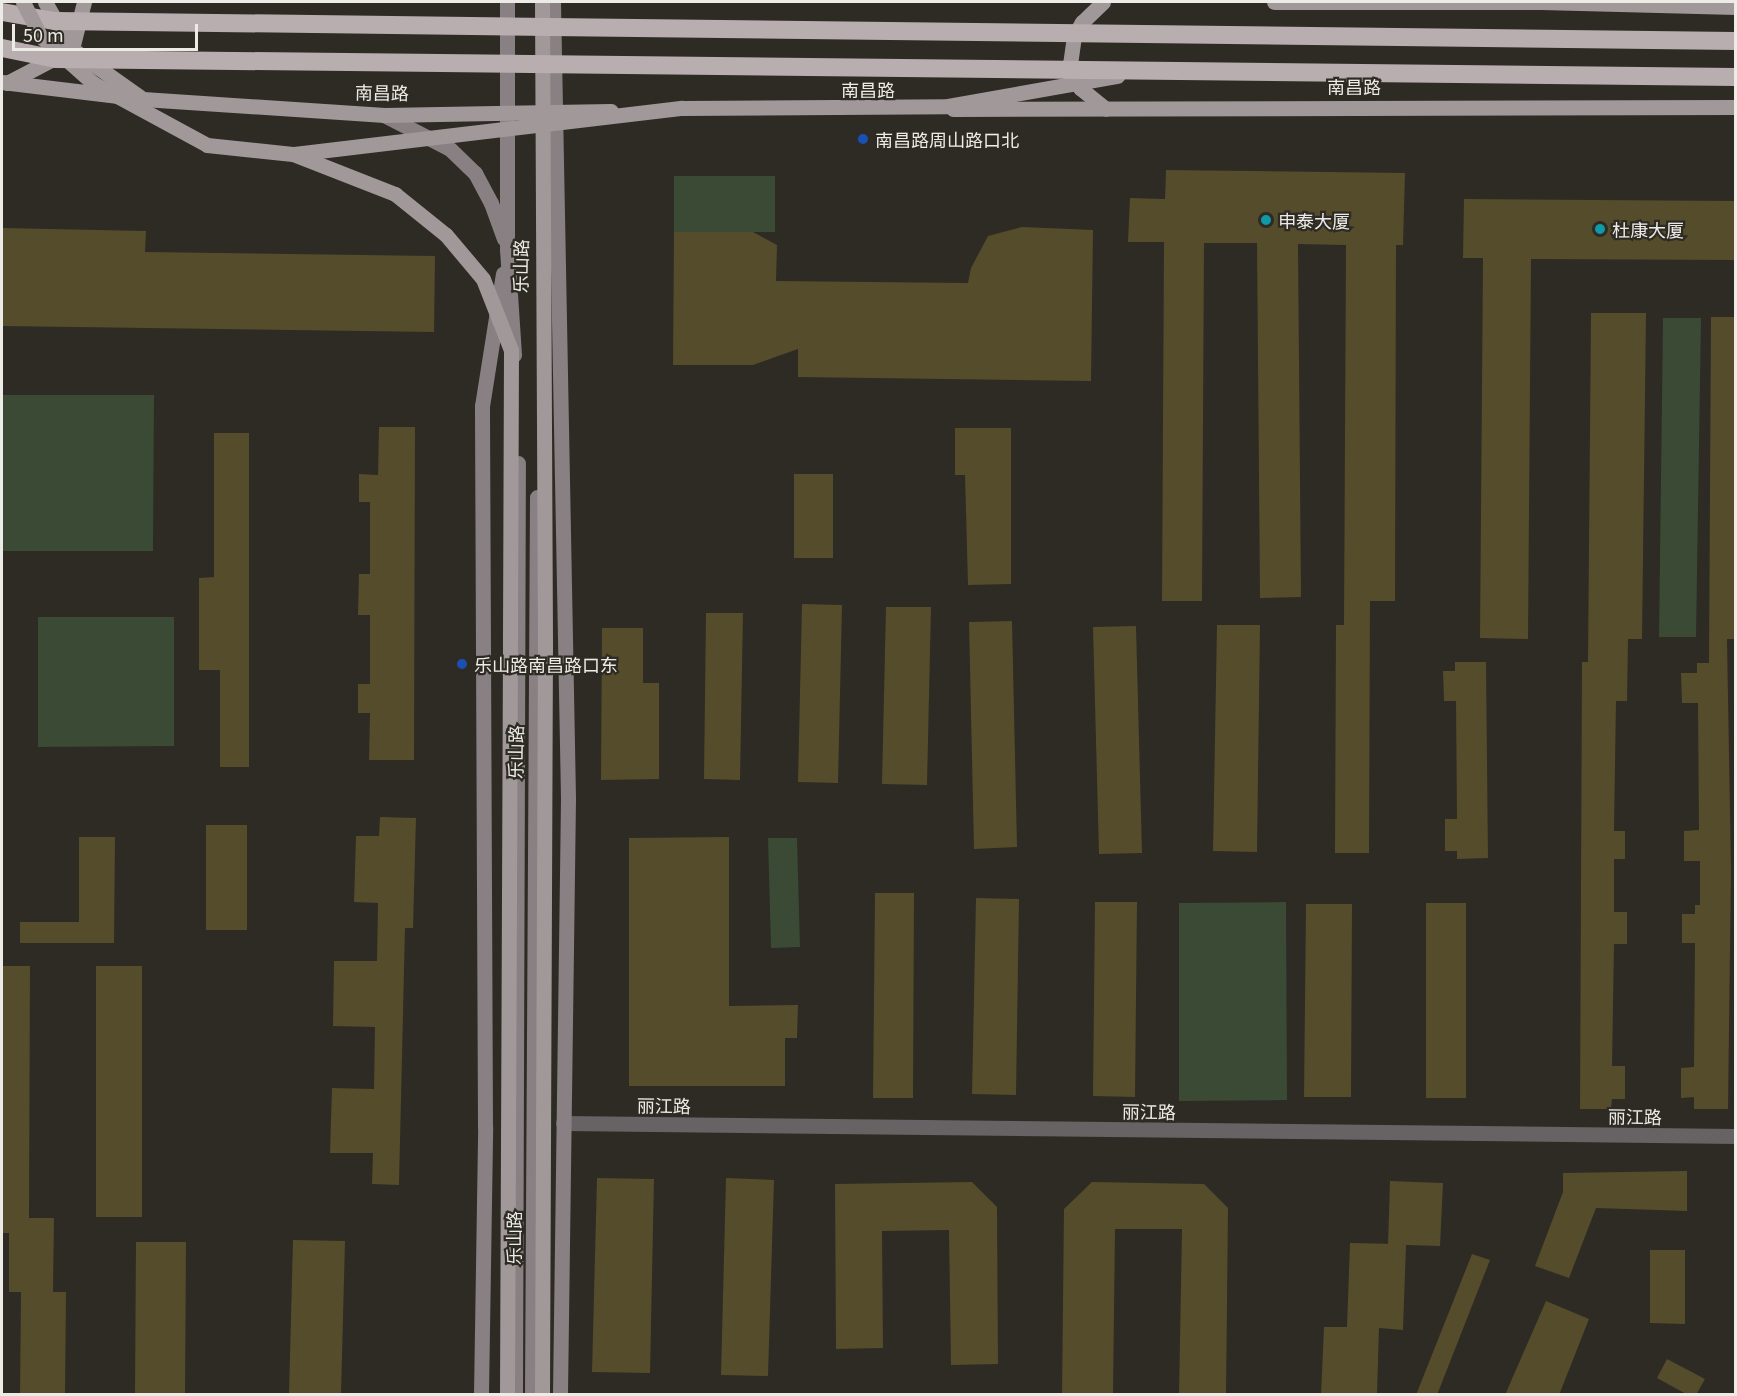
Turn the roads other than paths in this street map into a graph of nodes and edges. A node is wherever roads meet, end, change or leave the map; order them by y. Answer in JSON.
{"nodes":[{"id":1,"x":23,"y":2,"type":"edge"},
{"id":2,"x":45,"y":2,"type":"edge"},
{"id":3,"x":84,"y":2,"type":"edge"},
{"id":4,"x":507,"y":2,"type":"edge"},
{"id":5,"x":542,"y":2,"type":"edge"},
{"id":6,"x":554,"y":2,"type":"edge"},
{"id":7,"x":1103,"y":2,"type":"edge"},
{"id":8,"x":1274,"y":2,"type":"edge"},
{"id":9,"x":1736,"y":7,"type":"edge"},
{"id":10,"x":2,"y":12,"type":"edge"},
{"id":11,"x":1736,"y":41,"type":"edge"},
{"id":12,"x":2,"y":48,"type":"edge"},
{"id":13,"x":72,"y":49,"type":"junction"},
{"id":14,"x":1140,"y":71,"type":"junction"},
{"id":15,"x":1736,"y":77,"type":"edge"},
{"id":16,"x":4,"y":82,"type":"edge"},
{"id":17,"x":143,"y":99,"type":"junction"},
{"id":18,"x":1736,"y":107,"type":"edge"},
{"id":19,"x":1106,"y":109,"type":"junction"},
{"id":20,"x":509,"y":110,"type":"junction"},
{"id":21,"x":555,"y":111,"type":"junction"},
{"id":22,"x":384,"y":115,"type":"junction"},
{"id":23,"x":293,"y":154,"type":"junction"},
{"id":24,"x":507,"y":249,"type":"junction"},
{"id":25,"x":563,"y":1123,"type":"junction"},
{"id":26,"x":1736,"y":1136,"type":"edge"},
{"id":27,"x":481,"y":1395,"type":"edge"},
{"id":28,"x":507,"y":1395,"type":"edge"},
{"id":29,"x":514,"y":1395,"type":"edge"},
{"id":30,"x":532,"y":1395,"type":"edge"},
{"id":31,"x":542,"y":1395,"type":"edge"},
{"id":32,"x":560,"y":1395,"type":"edge"}],
"edges":[{"from":1,"to":23,"type":"main road","bridge":true},
{"from":2,"to":13,"type":"main road"},
{"from":3,"to":13,"type":"main road"},
{"from":4,"to":20,"type":"main road","name":"乐山路"},
{"from":5,"to":31,"type":"main road","bridge":true},
{"from":6,"to":21,"type":"main road","name":"乐山路"},
{"from":7,"to":19,"type":"main road"},
{"from":8,"to":9,"type":"main road"},
{"from":10,"to":11,"type":"highway","bridge":true},
{"from":12,"to":14,"type":"highway","name":"南昌路","bridge":true},
{"from":13,"to":16,"type":"main road"},
{"from":13,"to":17,"type":"main road"},
{"from":14,"to":15,"type":"highway","name":"南昌路","bridge":true},
{"from":14,"to":23,"type":"main road","bridge":true},
{"from":16,"to":17,"type":"main road","name":"南昌路"},
{"from":17,"to":22,"type":"main road","name":"南昌路"},
{"from":18,"to":19,"type":"main road","name":"南昌路"},
{"from":19,"to":21,"type":"main road","name":"南昌路"},
{"from":20,"to":21,"type":"main road","name":"南昌路"},
{"from":20,"to":22,"type":"main road","name":"南昌路"},
{"from":20,"to":24,"type":"main road","name":"乐山路"},
{"from":21,"to":25,"type":"main road","name":"乐山路"},
{"from":21,"to":30,"type":"main road","name":"乐山路"},
{"from":22,"to":24,"type":"main road"},
{"from":23,"to":28,"type":"main road","bridge":true},
{"from":24,"to":27,"type":"main road","name":"乐山路"},
{"from":24,"to":29,"type":"main road","name":"乐山路"},
{"from":25,"to":26,"type":"street","name":"丽江路"},
{"from":25,"to":32,"type":"main road","name":"乐山路"}]}
